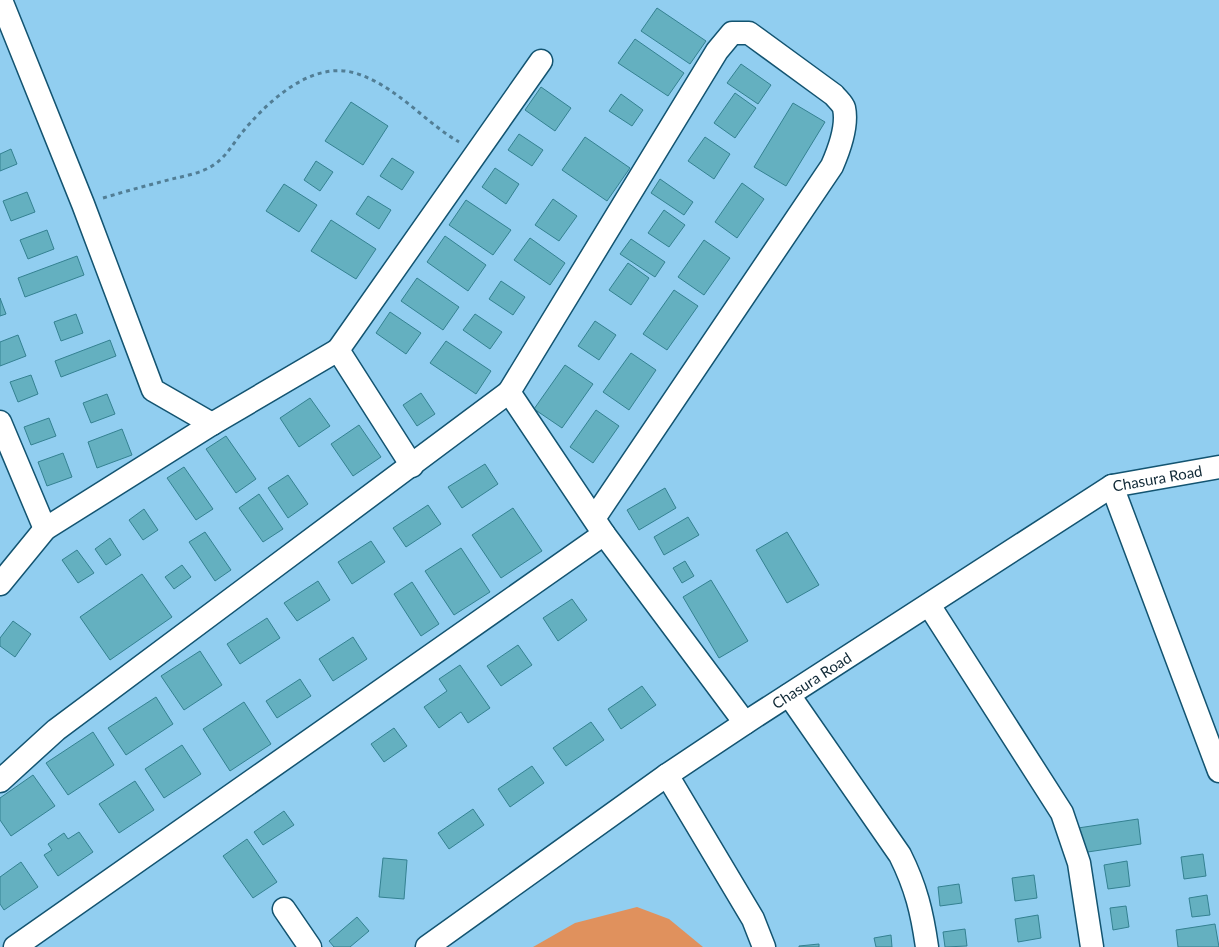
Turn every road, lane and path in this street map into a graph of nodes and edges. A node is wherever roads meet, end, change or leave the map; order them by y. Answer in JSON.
{"nodes":[{"id":1,"x":1,"y":0,"type":"edge"},
{"id":2,"x":541,"y":61,"type":"dead end"},
{"id":3,"x":476,"y":152,"type":"junction"},
{"id":4,"x":83,"y":204,"type":"junction"},
{"id":5,"x":338,"y":350,"type":"junction"},
{"id":6,"x":509,"y":392,"type":"junction"},
{"id":7,"x":0,"y":422,"type":"edge"},
{"id":8,"x":212,"y":424,"type":"junction"},
{"id":9,"x":412,"y":466,"type":"junction"},
{"id":10,"x":1219,"y":467,"type":"edge"},
{"id":11,"x":1112,"y":486,"type":"junction"},
{"id":12,"x":600,"y":526,"type":"junction"},
{"id":13,"x":45,"y":529,"type":"junction"},
{"id":14,"x":0,"y":584,"type":"edge"},
{"id":15,"x":929,"y":605,"type":"junction"},
{"id":16,"x":789,"y":695,"type":"junction"},
{"id":17,"x":745,"y":722,"type":"junction"},
{"id":18,"x":1219,"y":771,"type":"edge"},
{"id":19,"x":667,"y":775,"type":"junction"},
{"id":20,"x":0,"y":781,"type":"edge"},
{"id":21,"x":284,"y":910,"type":"dead end"},
{"id":22,"x":15,"y":947,"type":"edge"},
{"id":23,"x":310,"y":947,"type":"edge"},
{"id":24,"x":427,"y":947,"type":"edge"},
{"id":25,"x":764,"y":947,"type":"edge"},
{"id":26,"x":927,"y":947,"type":"edge"},
{"id":27,"x":1092,"y":947,"type":"edge"}],
"edges":[{"from":1,"to":4,"type":"street"},
{"from":2,"to":3,"type":"street"},
{"from":3,"to":4,"type":"path"},
{"from":3,"to":5,"type":"street"},
{"from":4,"to":8,"type":"street"},
{"from":5,"to":8,"type":"street"},
{"from":5,"to":9,"type":"street"},
{"from":6,"to":9,"type":"street"},
{"from":6,"to":12,"type":"street"},
{"from":6,"to":12,"type":"street"},
{"from":7,"to":13,"type":"street"},
{"from":8,"to":13,"type":"street"},
{"from":9,"to":20,"type":"street"},
{"from":10,"to":11,"type":"street","name":"Chasura Road"},
{"from":11,"to":15,"type":"street","name":"Chasura Road"},
{"from":11,"to":18,"type":"street"},
{"from":12,"to":17,"type":"street"},
{"from":12,"to":22,"type":"street"},
{"from":13,"to":14,"type":"street"},
{"from":15,"to":16,"type":"street","name":"Chasura Road"},
{"from":15,"to":27,"type":"street"},
{"from":16,"to":17,"type":"street","name":"Chasura Road"},
{"from":16,"to":26,"type":"street"},
{"from":17,"to":19,"type":"street","name":"Chasura Road"},
{"from":19,"to":24,"type":"street","name":"Chasura Road"},
{"from":19,"to":25,"type":"street"},
{"from":21,"to":23,"type":"street"}]}
